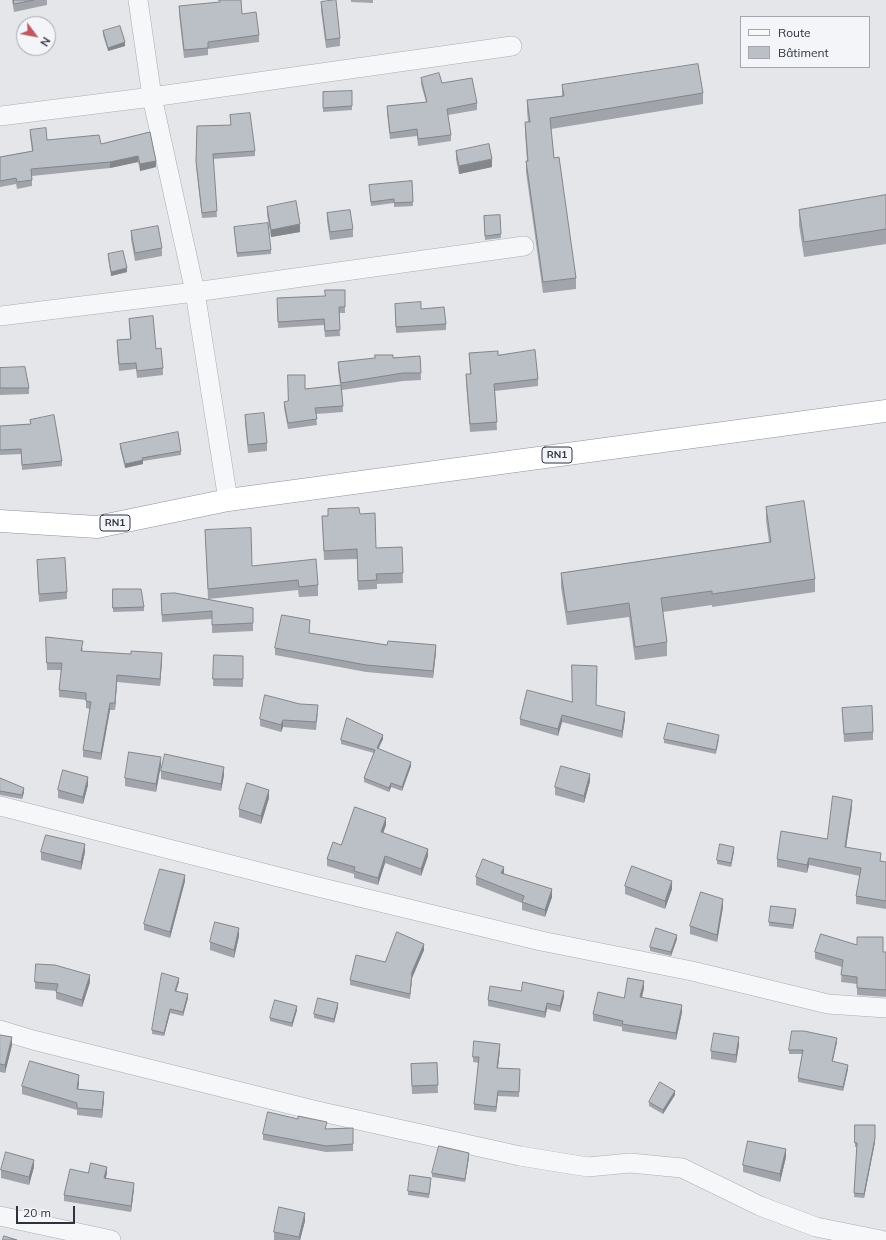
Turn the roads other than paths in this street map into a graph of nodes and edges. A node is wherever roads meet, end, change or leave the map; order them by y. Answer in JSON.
{"nodes":[{"id":1,"x":138,"y":0,"type":"edge"},
{"id":2,"x":512,"y":46,"type":"dead end"},
{"id":3,"x":152,"y":97,"type":"junction"},
{"id":4,"x":0,"y":116,"type":"edge"},
{"id":5,"x":524,"y":246,"type":"dead end"},
{"id":6,"x":195,"y":292,"type":"junction"},
{"id":7,"x":0,"y":316,"type":"edge"},
{"id":8,"x":886,"y":411,"type":"edge"},
{"id":9,"x":228,"y":500,"type":"junction"},
{"id":10,"x":0,"y":521,"type":"edge"},
{"id":11,"x":0,"y":806,"type":"edge"},
{"id":12,"x":886,"y":1008,"type":"edge"},
{"id":13,"x":0,"y":1030,"type":"edge"},
{"id":14,"x":0,"y":1216,"type":"edge"},
{"id":15,"x":111,"y":1240,"type":"edge"},
{"id":16,"x":881,"y":1240,"type":"edge"}],
"edges":[{"from":1,"to":3,"type":"street"},
{"from":2,"to":3,"type":"street"},
{"from":3,"to":4,"type":"street"},
{"from":3,"to":6,"type":"street"},
{"from":5,"to":6,"type":"street"},
{"from":6,"to":7,"type":"street"},
{"from":6,"to":9,"type":"street"},
{"from":8,"to":9,"type":"highway","number":"RN1"},
{"from":9,"to":10,"type":"highway","number":"RN1"},
{"from":11,"to":12,"type":"street"},
{"from":13,"to":16,"type":"street"},
{"from":14,"to":15,"type":"street"}]}
